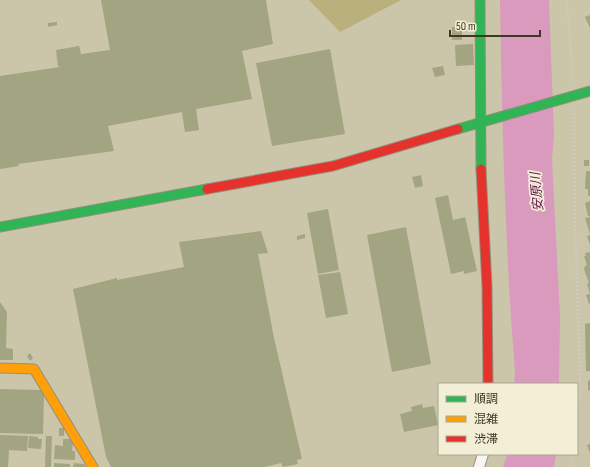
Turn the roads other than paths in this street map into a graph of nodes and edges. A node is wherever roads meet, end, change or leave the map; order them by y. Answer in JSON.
{"nodes":[{"id":1,"x":480,"y":0,"type":"edge"},
{"id":2,"x":590,"y":91,"type":"edge"},
{"id":3,"x":487,"y":121,"type":"junction"},
{"id":4,"x":0,"y":227,"type":"edge"},
{"id":5,"x":0,"y":368,"type":"edge"},
{"id":6,"x":488,"y":383,"type":"edge"},
{"id":7,"x":483,"y":455,"type":"edge"},
{"id":8,"x":93,"y":467,"type":"edge"},
{"id":9,"x":479,"y":467,"type":"edge"}],
"edges":[{"from":1,"to":3,"type":"street"},
{"from":2,"to":3,"type":"street"},
{"from":3,"to":4,"type":"street"},
{"from":3,"to":6,"type":"street"},
{"from":5,"to":8,"type":"street"},
{"from":7,"to":9,"type":"street"}]}
